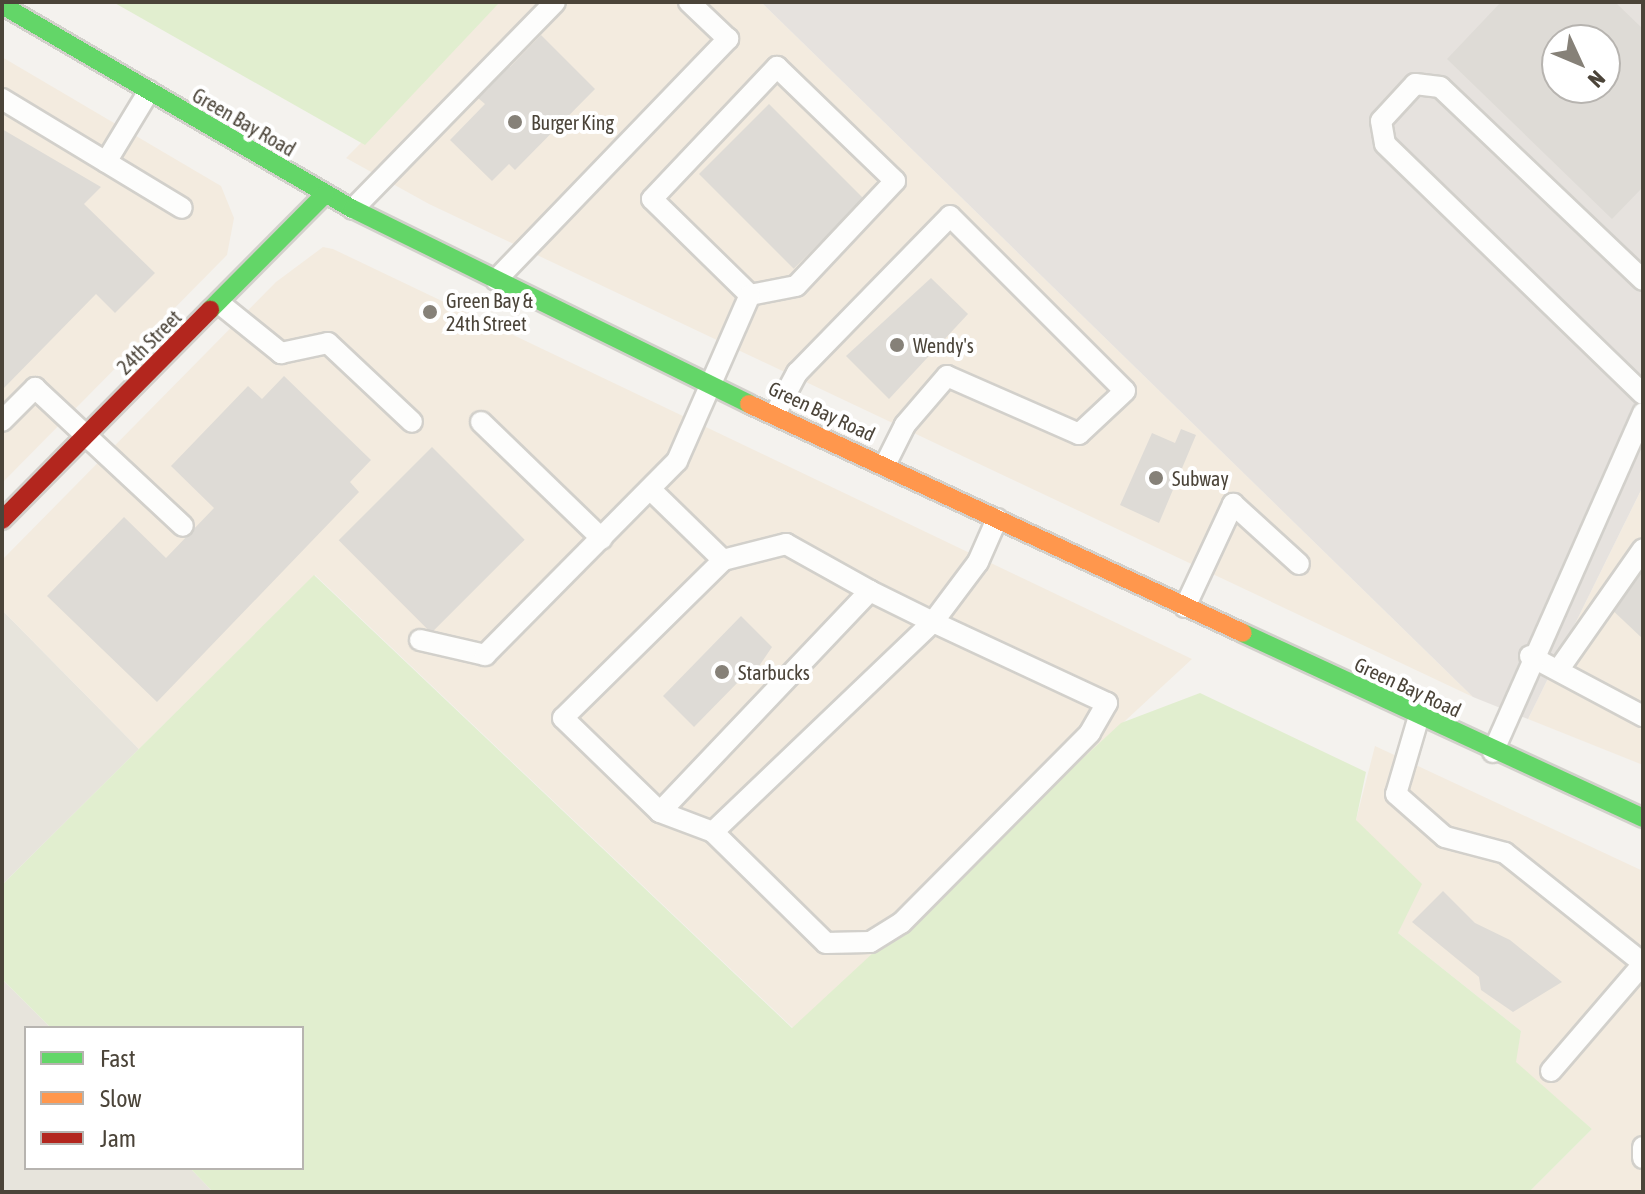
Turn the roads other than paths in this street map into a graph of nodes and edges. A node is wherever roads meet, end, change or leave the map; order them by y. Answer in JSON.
{"nodes":[{"id":1,"x":555,"y":2,"type":"edge"},
{"id":2,"x":689,"y":2,"type":"edge"},
{"id":3,"x":2,"y":5,"type":"edge"},
{"id":4,"x":149,"y":91,"type":"junction"},
{"id":5,"x":2,"y":99,"type":"edge"},
{"id":6,"x":106,"y":162,"type":"junction"},
{"id":7,"x":325,"y":194,"type":"junction"},
{"id":8,"x":182,"y":208,"type":"dead end"},
{"id":9,"x":353,"y":209,"type":"junction"},
{"id":10,"x":496,"y":280,"type":"junction"},
{"id":11,"x":1643,"y":280,"type":"edge"},
{"id":12,"x":750,"y":295,"type":"junction"},
{"id":13,"x":219,"y":303,"type":"junction"},
{"id":14,"x":707,"y":384,"type":"junction"},
{"id":15,"x":1643,"y":394,"type":"edge"},
{"id":16,"x":1643,"y":413,"type":"edge"},
{"id":17,"x":775,"y":414,"type":"junction"},
{"id":18,"x":2,"y":421,"type":"edge"},
{"id":19,"x":412,"y":422,"type":"dead end"},
{"id":20,"x":481,"y":422,"type":"dead end"},
{"id":21,"x":86,"y":436,"type":"junction"},
{"id":22,"x":885,"y":465,"type":"junction"},
{"id":23,"x":650,"y":489,"type":"junction"},
{"id":24,"x":997,"y":519,"type":"junction"},
{"id":25,"x":2,"y":520,"type":"edge"},
{"id":26,"x":183,"y":526,"type":"dead end"},
{"id":27,"x":602,"y":539,"type":"junction"},
{"id":28,"x":1643,"y":549,"type":"edge"},
{"id":29,"x":723,"y":560,"type":"junction"},
{"id":30,"x":1299,"y":564,"type":"dead end"},
{"id":31,"x":870,"y":591,"type":"junction"},
{"id":32,"x":1185,"y":607,"type":"junction"},
{"id":33,"x":933,"y":622,"type":"junction"},
{"id":34,"x":420,"y":640,"type":"dead end"},
{"id":35,"x":1530,"y":656,"type":"junction"},
{"id":36,"x":1559,"y":669,"type":"junction"},
{"id":37,"x":1419,"y":716,"type":"junction"},
{"id":38,"x":1643,"y":716,"type":"edge"},
{"id":39,"x":1493,"y":752,"type":"junction"},
{"id":40,"x":660,"y":812,"type":"junction"},
{"id":41,"x":1643,"y":818,"type":"edge"},
{"id":42,"x":713,"y":832,"type":"junction"},
{"id":43,"x":1643,"y":964,"type":"edge"},
{"id":44,"x":1551,"y":1071,"type":"dead end"},
{"id":45,"x":1643,"y":1147,"type":"edge"},
{"id":46,"x":1643,"y":1158,"type":"edge"}],
"edges":[{"from":1,"to":9,"type":"lane"},
{"from":2,"to":10,"type":"lane"},
{"from":3,"to":4,"type":"main road","name":"Green Bay Road"},
{"from":4,"to":6,"type":"lane"},
{"from":4,"to":7,"type":"main road","name":"Green Bay Road"},
{"from":5,"to":6,"type":"lane"},
{"from":6,"to":8,"type":"lane"},
{"from":7,"to":9,"type":"main road","name":"Green Bay Road"},
{"from":7,"to":13,"type":"main road","name":"24th Street"},
{"from":9,"to":10,"type":"main road","name":"Green Bay Road"},
{"from":10,"to":14,"type":"main road","name":"Green Bay Road"},
{"from":11,"to":15,"type":"lane"},
{"from":12,"to":12,"type":"lane"},
{"from":12,"to":14,"type":"lane"},
{"from":13,"to":19,"type":"lane"},
{"from":13,"to":21,"type":"main road","name":"24th Street"},
{"from":14,"to":17,"type":"main road","name":"Green Bay Road"},
{"from":14,"to":23,"type":"lane"},
{"from":16,"to":35,"type":"lane"},
{"from":17,"to":22,"type":"main road","name":"Green Bay Road"},
{"from":17,"to":22,"type":"lane"},
{"from":18,"to":21,"type":"lane"},
{"from":20,"to":27,"type":"lane"},
{"from":21,"to":25,"type":"main road","name":"24th Street"},
{"from":21,"to":26,"type":"lane"},
{"from":22,"to":24,"type":"main road","name":"Green Bay Road"},
{"from":23,"to":27,"type":"lane"},
{"from":23,"to":29,"type":"lane"},
{"from":24,"to":32,"type":"main road","name":"Green Bay Road"},
{"from":24,"to":33,"type":"lane"},
{"from":27,"to":34,"type":"lane"},
{"from":28,"to":36,"type":"lane"},
{"from":29,"to":31,"type":"lane"},
{"from":29,"to":40,"type":"lane"},
{"from":30,"to":32,"type":"lane"},
{"from":31,"to":33,"type":"lane"},
{"from":31,"to":40,"type":"lane"},
{"from":32,"to":37,"type":"main road","name":"Green Bay Road"},
{"from":33,"to":42,"type":"lane"},
{"from":33,"to":42,"type":"lane"},
{"from":35,"to":36,"type":"lane"},
{"from":35,"to":39,"type":"lane"},
{"from":36,"to":38,"type":"lane"},
{"from":37,"to":39,"type":"main road","name":"Green Bay Road"},
{"from":37,"to":43,"type":"lane"},
{"from":39,"to":41,"type":"main road","name":"Green Bay Road"},
{"from":40,"to":42,"type":"lane"},
{"from":43,"to":44,"type":"lane"},
{"from":45,"to":46,"type":"lane"}]}
